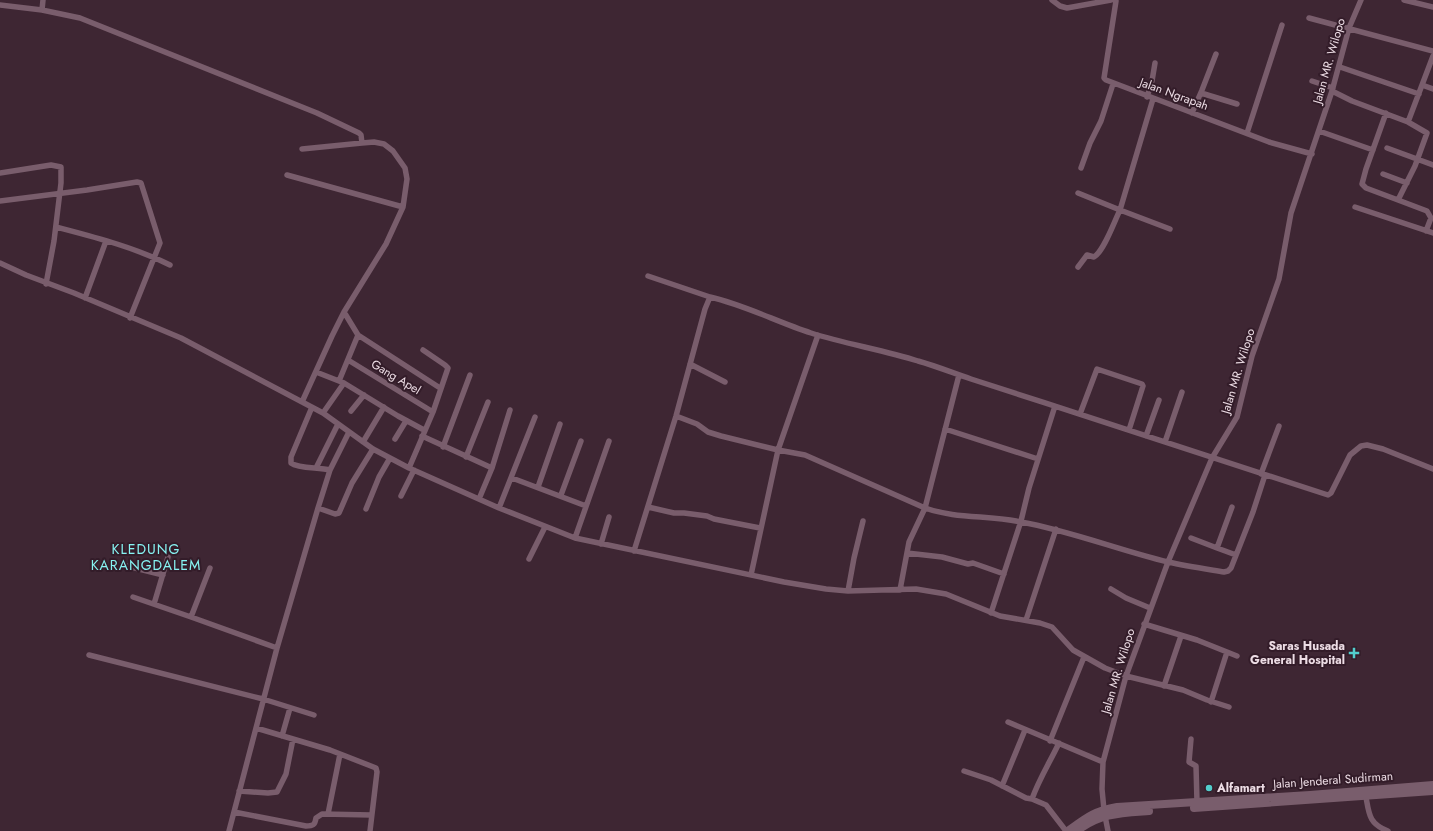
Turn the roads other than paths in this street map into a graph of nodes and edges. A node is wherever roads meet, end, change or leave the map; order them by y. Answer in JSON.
{"nodes":[{"id":1,"x":43,"y":0,"type":"edge"},
{"id":2,"x":1052,"y":0,"type":"edge"},
{"id":3,"x":1113,"y":0,"type":"edge"},
{"id":4,"x":1361,"y":0,"type":"edge"},
{"id":5,"x":1404,"y":0,"type":"edge"},
{"id":6,"x":0,"y":5,"type":"edge"},
{"id":7,"x":1433,"y":7,"type":"edge"},
{"id":8,"x":42,"y":10,"type":"junction"},
{"id":9,"x":1309,"y":18,"type":"dead end"},
{"id":10,"x":1282,"y":25,"type":"dead end"},
{"id":11,"x":1349,"y":28,"type":"junction"},
{"id":12,"x":1433,"y":51,"type":"edge"},
{"id":13,"x":1216,"y":54,"type":"dead end"},
{"id":14,"x":1433,"y":56,"type":"edge"},
{"id":15,"x":1155,"y":62,"type":"dead end"},
{"id":16,"x":1340,"y":67,"type":"junction"},
{"id":17,"x":1312,"y":81,"type":"dead end"},
{"id":18,"x":1113,"y":84,"type":"junction"},
{"id":19,"x":1422,"y":85,"type":"junction"},
{"id":20,"x":1433,"y":89,"type":"edge"},
{"id":21,"x":1333,"y":90,"type":"junction"},
{"id":22,"x":1201,"y":93,"type":"junction"},
{"id":23,"x":1419,"y":94,"type":"junction"},
{"id":24,"x":1147,"y":97,"type":"junction"},
{"id":25,"x":1153,"y":99,"type":"junction"},
{"id":26,"x":1237,"y":104,"type":"dead end"},
{"id":27,"x":1192,"y":113,"type":"junction"},
{"id":28,"x":1386,"y":114,"type":"junction"},
{"id":29,"x":1408,"y":122,"type":"junction"},
{"id":30,"x":1319,"y":131,"type":"junction"},
{"id":31,"x":1427,"y":132,"type":"junction"},
{"id":32,"x":1247,"y":133,"type":"junction"},
{"id":33,"x":1433,"y":135,"type":"edge"},
{"id":34,"x":362,"y":143,"type":"junction"},
{"id":35,"x":1387,"y":148,"type":"dead end"},
{"id":36,"x":302,"y":149,"type":"dead end"},
{"id":37,"x":1373,"y":150,"type":"junction"},
{"id":38,"x":1312,"y":154,"type":"junction"},
{"id":39,"x":1418,"y":160,"type":"junction"},
{"id":40,"x":1433,"y":165,"type":"edge"},
{"id":41,"x":1082,"y":168,"type":"dead end"},
{"id":42,"x":0,"y":173,"type":"edge"},
{"id":43,"x":1383,"y":174,"type":"dead end"},
{"id":44,"x":287,"y":175,"type":"dead end"},
{"id":45,"x":1407,"y":183,"type":"junction"},
{"id":46,"x":60,"y":193,"type":"junction"},
{"id":47,"x":1078,"y":193,"type":"dead end"},
{"id":48,"x":1398,"y":200,"type":"junction"},
{"id":49,"x":0,"y":201,"type":"edge"},
{"id":50,"x":403,"y":207,"type":"junction"},
{"id":51,"x":1355,"y":207,"type":"dead end"},
{"id":52,"x":1120,"y":210,"type":"junction"},
{"id":53,"x":56,"y":227,"type":"junction"},
{"id":54,"x":1170,"y":229,"type":"dead end"},
{"id":55,"x":1426,"y":231,"type":"junction"},
{"id":56,"x":1433,"y":233,"type":"edge"},
{"id":57,"x":106,"y":241,"type":"junction"},
{"id":58,"x":154,"y":257,"type":"junction"},
{"id":59,"x":0,"y":263,"type":"edge"},
{"id":60,"x":170,"y":265,"type":"dead end"},
{"id":61,"x":1078,"y":267,"type":"dead end"},
{"id":62,"x":648,"y":276,"type":"dead end"},
{"id":63,"x":46,"y":284,"type":"junction"},
{"id":64,"x":710,"y":297,"type":"junction"},
{"id":65,"x":85,"y":298,"type":"junction"},
{"id":66,"x":344,"y":312,"type":"junction"},
{"id":67,"x":130,"y":318,"type":"junction"},
{"id":68,"x":358,"y":334,"type":"junction"},
{"id":69,"x":818,"y":335,"type":"junction"},
{"id":70,"x":423,"y":350,"type":"dead end"},
{"id":71,"x":348,"y":360,"type":"junction"},
{"id":72,"x":690,"y":364,"type":"junction"},
{"id":73,"x":316,"y":372,"type":"junction"},
{"id":74,"x":470,"y":375,"type":"dead end"},
{"id":75,"x":959,"y":375,"type":"junction"},
{"id":76,"x":341,"y":382,"type":"junction"},
{"id":77,"x":725,"y":382,"type":"dead end"},
{"id":78,"x":440,"y":388,"type":"junction"},
{"id":79,"x":1182,"y":392,"type":"dead end"},
{"id":80,"x":364,"y":396,"type":"junction"},
{"id":81,"x":1159,"y":400,"type":"dead end"},
{"id":82,"x":302,"y":402,"type":"junction"},
{"id":83,"x":488,"y":402,"type":"dead end"},
{"id":84,"x":1055,"y":406,"type":"junction"},
{"id":85,"x":312,"y":407,"type":"junction"},
{"id":86,"x":384,"y":407,"type":"junction"},
{"id":87,"x":510,"y":410,"type":"dead end"},
{"id":88,"x":351,"y":411,"type":"dead end"},
{"id":89,"x":432,"y":412,"type":"junction"},
{"id":90,"x":323,"y":413,"type":"junction"},
{"id":91,"x":1080,"y":414,"type":"junction"},
{"id":92,"x":676,"y":416,"type":"junction"},
{"id":93,"x":535,"y":417,"type":"dead end"},
{"id":94,"x":406,"y":421,"type":"junction"},
{"id":95,"x":338,"y":424,"type":"junction"},
{"id":96,"x":560,"y":424,"type":"dead end"},
{"id":97,"x":1279,"y":426,"type":"dead end"},
{"id":98,"x":945,"y":429,"type":"junction"},
{"id":99,"x":1128,"y":430,"type":"junction"},
{"id":100,"x":349,"y":432,"type":"junction"},
{"id":101,"x":423,"y":433,"type":"junction"},
{"id":102,"x":1146,"y":436,"type":"junction"},
{"id":103,"x":395,"y":439,"type":"dead end"},
{"id":104,"x":581,"y":441,"type":"dead end"},
{"id":105,"x":609,"y":441,"type":"dead end"},
{"id":106,"x":363,"y":442,"type":"junction"},
{"id":107,"x":1165,"y":442,"type":"junction"},
{"id":108,"x":443,"y":446,"type":"junction"},
{"id":109,"x":373,"y":449,"type":"junction"},
{"id":110,"x":778,"y":450,"type":"junction"},
{"id":111,"x":466,"y":457,"type":"junction"},
{"id":112,"x":390,"y":458,"type":"junction"},
{"id":113,"x":1212,"y":458,"type":"junction"},
{"id":114,"x":1038,"y":459,"type":"junction"},
{"id":115,"x":316,"y":468,"type":"junction"},
{"id":116,"x":492,"y":468,"type":"junction"},
{"id":117,"x":411,"y":469,"type":"junction"},
{"id":118,"x":1433,"y":469,"type":"edge"},
{"id":119,"x":330,"y":470,"type":"junction"},
{"id":120,"x":1263,"y":475,"type":"junction"},
{"id":121,"x":512,"y":478,"type":"junction"},
{"id":122,"x":538,"y":487,"type":"junction"},
{"id":123,"x":561,"y":495,"type":"junction"},
{"id":124,"x":401,"y":496,"type":"dead end"},
{"id":125,"x":479,"y":499,"type":"junction"},
{"id":126,"x":586,"y":506,"type":"junction"},
{"id":127,"x":1232,"y":506,"type":"dead end"},
{"id":128,"x":648,"y":507,"type":"junction"},
{"id":129,"x":318,"y":508,"type":"junction"},
{"id":130,"x":499,"y":508,"type":"junction"},
{"id":131,"x":925,"y":508,"type":"junction"},
{"id":132,"x":366,"y":509,"type":"dead end"},
{"id":133,"x":609,"y":518,"type":"dead end"},
{"id":134,"x":863,"y":521,"type":"dead end"},
{"id":135,"x":1021,"y":522,"type":"junction"},
{"id":136,"x":545,"y":527,"type":"junction"},
{"id":137,"x":760,"y":528,"type":"junction"},
{"id":138,"x":1056,"y":529,"type":"junction"},
{"id":139,"x":575,"y":538,"type":"junction"},
{"id":140,"x":1191,"y":538,"type":"dead end"},
{"id":141,"x":601,"y":544,"type":"junction"},
{"id":142,"x":1217,"y":548,"type":"junction"},
{"id":143,"x":634,"y":550,"type":"junction"},
{"id":144,"x":907,"y":553,"type":"junction"},
{"id":145,"x":1236,"y":555,"type":"junction"},
{"id":146,"x":168,"y":557,"type":"dead end"},
{"id":147,"x":529,"y":559,"type":"dead end"},
{"id":148,"x":1168,"y":562,"type":"junction"},
{"id":149,"x":123,"y":565,"type":"dead end"},
{"id":150,"x":210,"y":568,"type":"dead end"},
{"id":151,"x":1004,"y":574,"type":"junction"},
{"id":152,"x":163,"y":575,"type":"junction"},
{"id":153,"x":751,"y":575,"type":"junction"},
{"id":154,"x":1111,"y":589,"type":"dead end"},
{"id":155,"x":900,"y":590,"type":"junction"},
{"id":156,"x":848,"y":591,"type":"junction"},
{"id":157,"x":133,"y":597,"type":"dead end"},
{"id":158,"x":154,"y":604,"type":"junction"},
{"id":159,"x":1150,"y":608,"type":"junction"},
{"id":160,"x":991,"y":613,"type":"junction"},
{"id":161,"x":191,"y":617,"type":"junction"},
{"id":162,"x":1026,"y":620,"type":"junction"},
{"id":163,"x":1144,"y":624,"type":"junction"},
{"id":164,"x":1181,"y":636,"type":"junction"},
{"id":165,"x":277,"y":648,"type":"junction"},
{"id":166,"x":1227,"y":652,"type":"junction"},
{"id":167,"x":89,"y":655,"type":"dead end"},
{"id":168,"x":1237,"y":656,"type":"dead end"},
{"id":169,"x":1084,"y":657,"type":"junction"},
{"id":170,"x":1126,"y":676,"type":"junction"},
{"id":171,"x":1164,"y":686,"type":"junction"},
{"id":172,"x":263,"y":699,"type":"junction"},
{"id":173,"x":1211,"y":702,"type":"junction"},
{"id":174,"x":1229,"y":707,"type":"dead end"},
{"id":175,"x":290,"y":708,"type":"junction"},
{"id":176,"x":314,"y":715,"type":"dead end"},
{"id":177,"x":1008,"y":722,"type":"dead end"},
{"id":178,"x":256,"y":728,"type":"junction"},
{"id":179,"x":1025,"y":730,"type":"junction"},
{"id":180,"x":282,"y":736,"type":"junction"},
{"id":181,"x":293,"y":739,"type":"junction"},
{"id":182,"x":1191,"y":739,"type":"dead end"},
{"id":183,"x":1050,"y":741,"type":"junction"},
{"id":184,"x":1058,"y":743,"type":"junction"},
{"id":185,"x":340,"y":754,"type":"junction"},
{"id":186,"x":1103,"y":762,"type":"junction"},
{"id":187,"x":964,"y":770,"type":"dead end"},
{"id":188,"x":1433,"y":785,"type":"edge"},
{"id":189,"x":1002,"y":786,"type":"junction"},
{"id":190,"x":239,"y":791,"type":"junction"},
{"id":191,"x":1391,"y":791,"type":"junction"},
{"id":192,"x":1433,"y":791,"type":"edge"},
{"id":193,"x":1366,"y":796,"type":"junction"},
{"id":194,"x":1315,"y":797,"type":"junction"},
{"id":195,"x":1032,"y":799,"type":"junction"},
{"id":196,"x":1197,"y":802,"type":"junction"},
{"id":197,"x":1229,"y":803,"type":"junction"},
{"id":198,"x":234,"y":812,"type":"junction"},
{"id":199,"x":1105,"y":813,"type":"junction"},
{"id":200,"x":328,"y":814,"type":"junction"},
{"id":201,"x":371,"y":815,"type":"junction"},
{"id":202,"x":1093,"y":816,"type":"junction"},
{"id":203,"x":229,"y":831,"type":"edge"},
{"id":204,"x":370,"y":831,"type":"edge"},
{"id":205,"x":1067,"y":831,"type":"edge"},
{"id":206,"x":1077,"y":831,"type":"edge"},
{"id":207,"x":1108,"y":831,"type":"edge"},
{"id":208,"x":1388,"y":831,"type":"edge"}],
"edges":[{"from":1,"to":8,"type":"street"},
{"from":2,"to":3,"type":"street"},
{"from":3,"to":18,"type":"street"},
{"from":4,"to":11,"type":"street","name":"Jalan MR. Wilopo"},
{"from":5,"to":7,"type":"street"},
{"from":6,"to":8,"type":"street"},
{"from":8,"to":34,"type":"street"},
{"from":9,"to":11,"type":"street"},
{"from":10,"to":32,"type":"street"},
{"from":11,"to":12,"type":"street"},
{"from":11,"to":16,"type":"street","name":"Jalan MR. Wilopo"},
{"from":13,"to":22,"type":"street"},
{"from":14,"to":19,"type":"street"},
{"from":15,"to":24,"type":"street"},
{"from":16,"to":21,"type":"street","name":"Jalan MR. Wilopo"},
{"from":16,"to":23,"type":"street"},
{"from":17,"to":21,"type":"street"},
{"from":18,"to":24,"type":"street","name":"Jalan Ngrapah"},
{"from":18,"to":41,"type":"street"},
{"from":19,"to":20,"type":"street"},
{"from":19,"to":23,"type":"street"},
{"from":21,"to":28,"type":"street"},
{"from":21,"to":30,"type":"street","name":"Jalan MR. Wilopo"},
{"from":22,"to":26,"type":"street"},
{"from":22,"to":27,"type":"street"},
{"from":23,"to":29,"type":"street"},
{"from":24,"to":25,"type":"street","name":"Jalan Ngrapah"},
{"from":25,"to":27,"type":"street","name":"Jalan Ngrapah"},
{"from":25,"to":52,"type":"street"},
{"from":27,"to":32,"type":"street","name":"Jalan Ngrapah"},
{"from":28,"to":29,"type":"street"},
{"from":28,"to":37,"type":"street"},
{"from":29,"to":31,"type":"street"},
{"from":30,"to":37,"type":"street"},
{"from":30,"to":38,"type":"street","name":"Jalan MR. Wilopo"},
{"from":31,"to":33,"type":"street"},
{"from":31,"to":39,"type":"street"},
{"from":32,"to":38,"type":"street","name":"Jalan Ngrapah"},
{"from":34,"to":36,"type":"street"},
{"from":34,"to":50,"type":"street"},
{"from":35,"to":39,"type":"street"},
{"from":37,"to":48,"type":"street"},
{"from":38,"to":113,"type":"street","name":"Jalan MR. Wilopo"},
{"from":39,"to":40,"type":"street"},
{"from":39,"to":45,"type":"street"},
{"from":42,"to":46,"type":"street"},
{"from":43,"to":45,"type":"street"},
{"from":44,"to":50,"type":"street"},
{"from":45,"to":48,"type":"street"},
{"from":46,"to":49,"type":"street"},
{"from":46,"to":53,"type":"street"},
{"from":46,"to":58,"type":"street"},
{"from":47,"to":52,"type":"street"},
{"from":48,"to":55,"type":"street"},
{"from":50,"to":66,"type":"street"},
{"from":51,"to":55,"type":"street"},
{"from":52,"to":54,"type":"street"},
{"from":52,"to":61,"type":"street"},
{"from":53,"to":57,"type":"street"},
{"from":53,"to":63,"type":"street"},
{"from":55,"to":56,"type":"street"},
{"from":57,"to":58,"type":"street"},
{"from":57,"to":65,"type":"street"},
{"from":58,"to":60,"type":"street"},
{"from":58,"to":67,"type":"street"},
{"from":59,"to":63,"type":"street"},
{"from":62,"to":64,"type":"street"},
{"from":63,"to":65,"type":"street"},
{"from":64,"to":69,"type":"street"},
{"from":64,"to":72,"type":"street"},
{"from":65,"to":67,"type":"street"},
{"from":66,"to":68,"type":"street"},
{"from":66,"to":73,"type":"street"},
{"from":67,"to":82,"type":"street"},
{"from":68,"to":71,"type":"street"},
{"from":68,"to":78,"type":"street"},
{"from":69,"to":75,"type":"street"},
{"from":69,"to":110,"type":"street"},
{"from":70,"to":78,"type":"street"},
{"from":71,"to":76,"type":"street"},
{"from":71,"to":89,"type":"street","name":"Gang Apel"},
{"from":72,"to":77,"type":"street"},
{"from":72,"to":92,"type":"street"},
{"from":73,"to":76,"type":"street"},
{"from":73,"to":82,"type":"street"},
{"from":74,"to":108,"type":"street"},
{"from":75,"to":84,"type":"street"},
{"from":75,"to":98,"type":"street"},
{"from":76,"to":80,"type":"street"},
{"from":76,"to":90,"type":"street"},
{"from":78,"to":89,"type":"street"},
{"from":79,"to":107,"type":"street"},
{"from":80,"to":86,"type":"street"},
{"from":80,"to":88,"type":"street"},
{"from":81,"to":102,"type":"street"},
{"from":82,"to":85,"type":"street"},
{"from":83,"to":111,"type":"street"},
{"from":84,"to":91,"type":"street"},
{"from":84,"to":114,"type":"street"},
{"from":85,"to":90,"type":"street"},
{"from":85,"to":115,"type":"street"},
{"from":86,"to":94,"type":"street"},
{"from":86,"to":106,"type":"street"},
{"from":87,"to":116,"type":"street"},
{"from":89,"to":101,"type":"street"},
{"from":90,"to":95,"type":"street"},
{"from":91,"to":99,"type":"street"},
{"from":91,"to":99,"type":"street"},
{"from":92,"to":110,"type":"street"},
{"from":92,"to":128,"type":"street"},
{"from":93,"to":121,"type":"street"},
{"from":94,"to":101,"type":"street"},
{"from":94,"to":103,"type":"street"},
{"from":95,"to":100,"type":"street"},
{"from":95,"to":115,"type":"street"},
{"from":96,"to":122,"type":"street"},
{"from":97,"to":120,"type":"street"},
{"from":98,"to":114,"type":"street"},
{"from":98,"to":131,"type":"street"},
{"from":99,"to":102,"type":"street"},
{"from":100,"to":106,"type":"street"},
{"from":100,"to":119,"type":"street"},
{"from":101,"to":108,"type":"street"},
{"from":101,"to":117,"type":"street"},
{"from":102,"to":107,"type":"street"},
{"from":104,"to":123,"type":"street"},
{"from":105,"to":126,"type":"street"},
{"from":106,"to":109,"type":"street"},
{"from":107,"to":113,"type":"street"},
{"from":108,"to":111,"type":"street"},
{"from":109,"to":112,"type":"street"},
{"from":109,"to":129,"type":"street"},
{"from":110,"to":131,"type":"street"},
{"from":110,"to":137,"type":"street"},
{"from":111,"to":116,"type":"street"},
{"from":112,"to":117,"type":"street"},
{"from":112,"to":132,"type":"street"},
{"from":113,"to":120,"type":"street"},
{"from":113,"to":148,"type":"street","name":"Jalan MR. Wilopo"},
{"from":114,"to":135,"type":"street"},
{"from":115,"to":119,"type":"street"},
{"from":116,"to":125,"type":"street"},
{"from":117,"to":124,"type":"street"},
{"from":117,"to":125,"type":"street"},
{"from":118,"to":120,"type":"street"},
{"from":119,"to":129,"type":"street"},
{"from":120,"to":145,"type":"street"},
{"from":121,"to":122,"type":"street"},
{"from":121,"to":130,"type":"street"},
{"from":122,"to":123,"type":"street"},
{"from":123,"to":126,"type":"street"},
{"from":125,"to":130,"type":"street"},
{"from":126,"to":139,"type":"street"},
{"from":127,"to":142,"type":"street"},
{"from":128,"to":137,"type":"street"},
{"from":128,"to":143,"type":"street"},
{"from":129,"to":165,"type":"street"},
{"from":130,"to":136,"type":"street"},
{"from":131,"to":135,"type":"street"},
{"from":131,"to":144,"type":"street"},
{"from":133,"to":141,"type":"street"},
{"from":134,"to":156,"type":"street"},
{"from":135,"to":138,"type":"street"},
{"from":135,"to":151,"type":"street"},
{"from":136,"to":139,"type":"street"},
{"from":136,"to":147,"type":"street"},
{"from":137,"to":153,"type":"street"},
{"from":138,"to":148,"type":"street"},
{"from":138,"to":162,"type":"street"},
{"from":139,"to":141,"type":"street"},
{"from":140,"to":142,"type":"street"},
{"from":141,"to":143,"type":"street"},
{"from":142,"to":145,"type":"street"},
{"from":143,"to":153,"type":"street"},
{"from":144,"to":151,"type":"street"},
{"from":144,"to":155,"type":"street"},
{"from":145,"to":148,"type":"street"},
{"from":146,"to":152,"type":"street"},
{"from":148,"to":159,"type":"street","name":"Jalan MR. Wilopo"},
{"from":149,"to":152,"type":"street"},
{"from":150,"to":161,"type":"street"},
{"from":151,"to":160,"type":"street"},
{"from":152,"to":158,"type":"street"},
{"from":153,"to":156,"type":"street"},
{"from":154,"to":159,"type":"street"},
{"from":155,"to":156,"type":"street"},
{"from":155,"to":160,"type":"street"},
{"from":157,"to":158,"type":"street"},
{"from":158,"to":161,"type":"street"},
{"from":159,"to":163,"type":"street","name":"Jalan MR. Wilopo"},
{"from":160,"to":162,"type":"street"},
{"from":161,"to":165,"type":"street"},
{"from":162,"to":169,"type":"street"},
{"from":163,"to":164,"type":"street"},
{"from":163,"to":170,"type":"street","name":"Jalan MR. Wilopo"},
{"from":164,"to":166,"type":"street"},
{"from":164,"to":171,"type":"street"},
{"from":165,"to":172,"type":"street"},
{"from":166,"to":168,"type":"street"},
{"from":166,"to":173,"type":"street"},
{"from":167,"to":172,"type":"street"},
{"from":169,"to":170,"type":"street"},
{"from":169,"to":183,"type":"street"},
{"from":170,"to":171,"type":"street"},
{"from":170,"to":186,"type":"street","name":"Jalan MR. Wilopo"},
{"from":171,"to":173,"type":"street"},
{"from":172,"to":175,"type":"street"},
{"from":172,"to":178,"type":"street"},
{"from":173,"to":174,"type":"street"},
{"from":175,"to":176,"type":"street"},
{"from":175,"to":180,"type":"street"},
{"from":177,"to":179,"type":"street"},
{"from":178,"to":180,"type":"street"},
{"from":178,"to":190,"type":"street"},
{"from":179,"to":183,"type":"street"},
{"from":179,"to":189,"type":"street"},
{"from":180,"to":181,"type":"street"},
{"from":181,"to":185,"type":"street"},
{"from":181,"to":190,"type":"street"},
{"from":182,"to":196,"type":"street"},
{"from":183,"to":184,"type":"street"},
{"from":184,"to":186,"type":"street"},
{"from":184,"to":195,"type":"street"},
{"from":185,"to":200,"type":"street"},
{"from":185,"to":201,"type":"street"},
{"from":186,"to":199,"type":"street","name":"Jalan MR. Wilopo"},
{"from":187,"to":189,"type":"street"},
{"from":188,"to":191,"type":"main road","name":"Jalan Jenderal Sudirman"},
{"from":189,"to":195,"type":"street"},
{"from":190,"to":198,"type":"street"},
{"from":191,"to":192,"type":"main road","name":"Jalan Jenderal Sudirman"},
{"from":191,"to":193,"type":"main road","name":"Jalan Jenderal Sudirman"},
{"from":191,"to":194,"type":"main road","name":"Jalan Jenderal Sudirman"},
{"from":193,"to":194,"type":"main road","name":"Jalan Jenderal Sudirman"},
{"from":193,"to":208,"type":"street"},
{"from":194,"to":197,"type":"main road","name":"Jalan Jenderal Sudirman"},
{"from":195,"to":205,"type":"street"},
{"from":196,"to":197,"type":"main road","name":"Jalan Jenderal Sudirman"},
{"from":196,"to":199,"type":"main road","name":"Jalan Jenderal Sudirman"},
{"from":197,"to":199,"type":"main road","name":"Jalan Jenderal Sudirman"},
{"from":198,"to":200,"type":"street"},
{"from":198,"to":203,"type":"street"},
{"from":199,"to":202,"type":"main road","name":"Jalan Jenderal Sudirman"},
{"from":199,"to":207,"type":"street","name":"Jalan MR. Wilopo"},
{"from":200,"to":201,"type":"street"},
{"from":201,"to":204,"type":"street"},
{"from":202,"to":205,"type":"main road"},
{"from":202,"to":206,"type":"main road"}]}
